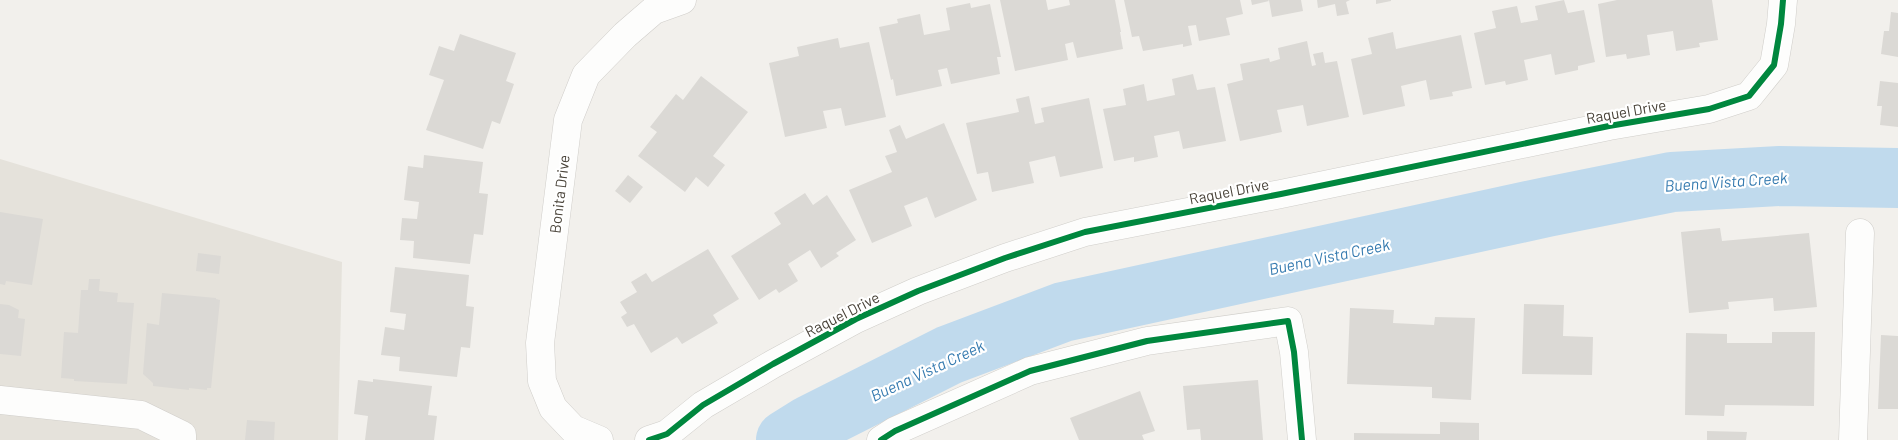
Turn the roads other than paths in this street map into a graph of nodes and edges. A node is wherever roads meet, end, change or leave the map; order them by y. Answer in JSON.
{"nodes":[{"id":1,"x":682,"y":0,"type":"edge"},
{"id":2,"x":1782,"y":0,"type":"edge"},
{"id":3,"x":1860,"y":233,"type":"dead end"},
{"id":4,"x":0,"y":400,"type":"edge"},
{"id":5,"x":182,"y":440,"type":"edge"},
{"id":6,"x":599,"y":440,"type":"edge"},
{"id":7,"x":649,"y":440,"type":"edge"},
{"id":8,"x":881,"y":440,"type":"edge"},
{"id":9,"x":1302,"y":440,"type":"edge"},
{"id":10,"x":1853,"y":440,"type":"edge"}],
"edges":[{"from":1,"to":6,"type":"street","name":"Bonita Drive"},
{"from":2,"to":7,"type":"street","name":"Raquel Drive"},
{"from":3,"to":10,"type":"street"},
{"from":4,"to":5,"type":"street"},
{"from":8,"to":9,"type":"street"}]}
